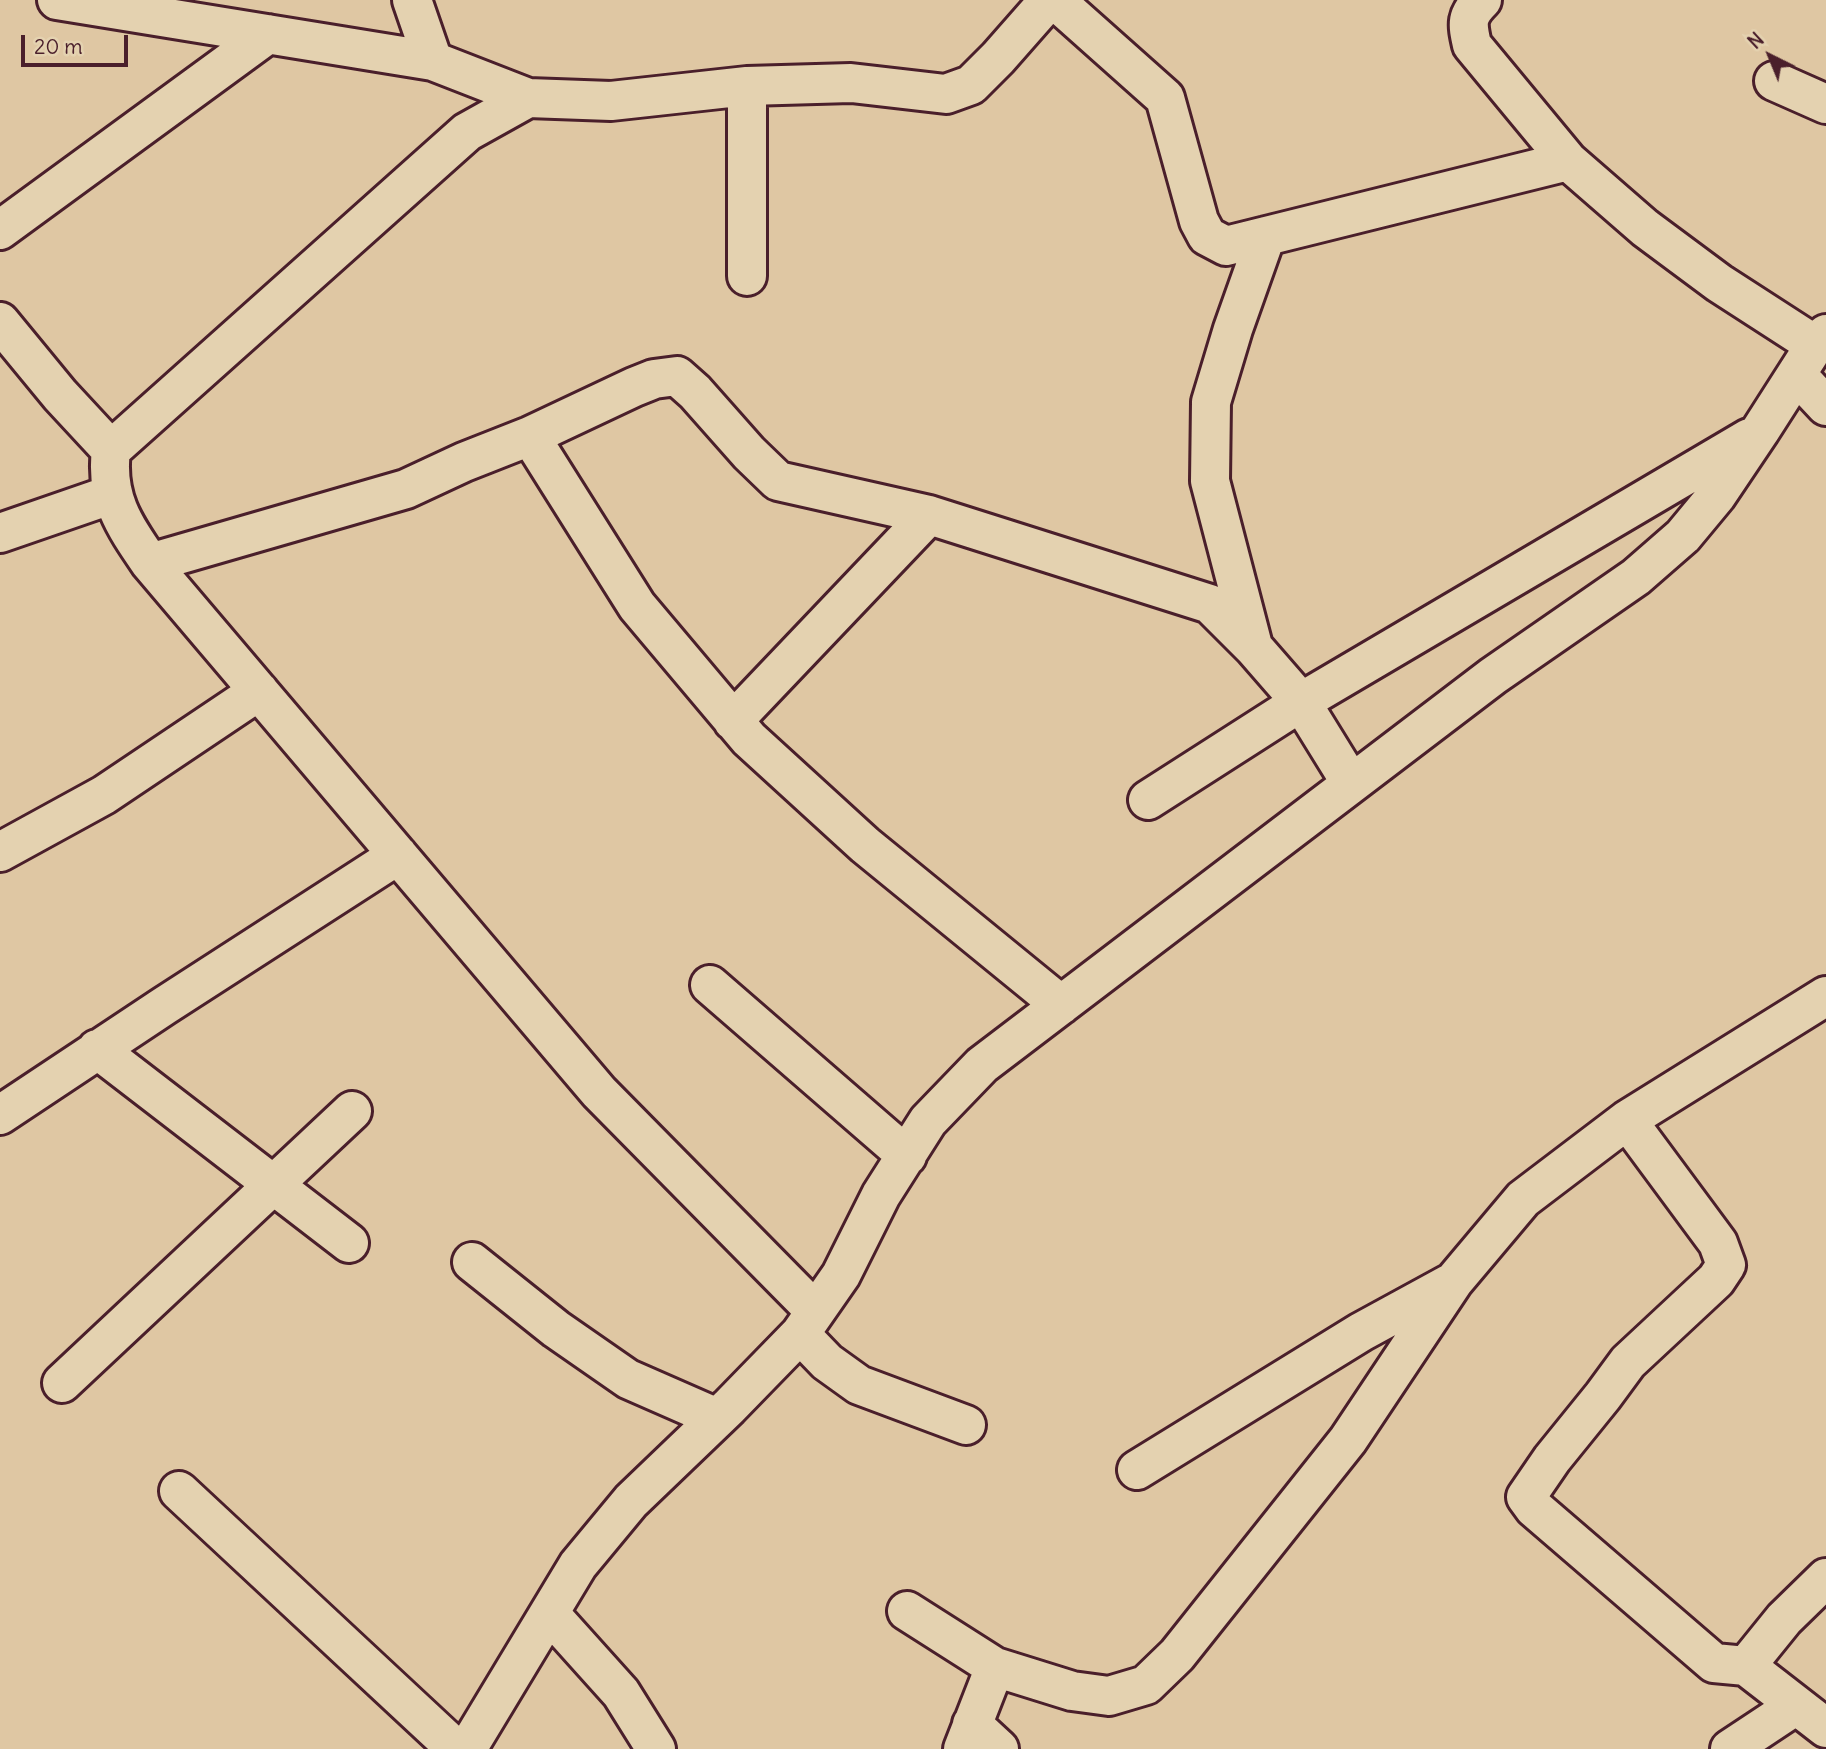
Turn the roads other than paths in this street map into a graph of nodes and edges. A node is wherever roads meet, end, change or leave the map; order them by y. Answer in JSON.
{"nodes":[{"id":1,"x":57,"y":0,"type":"edge"},
{"id":2,"x":412,"y":0,"type":"edge"},
{"id":3,"x":1049,"y":0,"type":"edge"},
{"id":4,"x":1055,"y":0,"type":"edge"},
{"id":5,"x":1482,"y":0,"type":"edge"},
{"id":6,"x":268,"y":34,"type":"junction"},
{"id":7,"x":433,"y":61,"type":"junction"},
{"id":8,"x":1774,"y":81,"type":"dead end"},
{"id":9,"x":747,"y":86,"type":"junction"},
{"id":10,"x":528,"y":98,"type":"junction"},
{"id":11,"x":1826,"y":104,"type":"edge"},
{"id":12,"x":1568,"y":161,"type":"junction"},
{"id":13,"x":0,"y":230,"type":"edge"},
{"id":14,"x":1266,"y":236,"type":"junction"},
{"id":15,"x":747,"y":276,"type":"dead end"},
{"id":16,"x":0,"y":322,"type":"edge"},
{"id":17,"x":1812,"y":352,"type":"edge"},
{"id":18,"x":1826,"y":405,"type":"edge"},
{"id":19,"x":1760,"y":431,"type":"junction"},
{"id":20,"x":530,"y":436,"type":"junction"},
{"id":21,"x":111,"y":450,"type":"junction"},
{"id":22,"x":113,"y":494,"type":"junction"},
{"id":23,"x":929,"y":515,"type":"junction"},
{"id":24,"x":0,"y":533,"type":"edge"},
{"id":25,"x":150,"y":563,"type":"junction"},
{"id":26,"x":1254,"y":648,"type":"junction"},
{"id":27,"x":259,"y":691,"type":"junction"},
{"id":28,"x":1301,"y":702,"type":"junction"},
{"id":29,"x":733,"y":721,"type":"junction"},
{"id":30,"x":1351,"y":783,"type":"junction"},
{"id":31,"x":1148,"y":800,"type":"dead end"},
{"id":32,"x":0,"y":852,"type":"edge"},
{"id":33,"x":398,"y":855,"type":"junction"},
{"id":34,"x":710,"y":985,"type":"dead end"},
{"id":35,"x":1826,"y":996,"type":"edge"},
{"id":36,"x":1062,"y":1005,"type":"junction"},
{"id":37,"x":97,"y":1049,"type":"junction"},
{"id":38,"x":352,"y":1111,"type":"dead end"},
{"id":39,"x":0,"y":1115,"type":"edge"},
{"id":40,"x":1627,"y":1120,"type":"junction"},
{"id":41,"x":907,"y":1156,"type":"junction"},
{"id":42,"x":272,"y":1184,"type":"junction"},
{"id":43,"x":349,"y":1243,"type":"dead end"},
{"id":44,"x":472,"y":1262,"type":"dead end"},
{"id":45,"x":1454,"y":1281,"type":"junction"},
{"id":46,"x":807,"y":1322,"type":"junction"},
{"id":47,"x":62,"y":1384,"type":"dead end"},
{"id":48,"x":717,"y":1418,"type":"junction"},
{"id":49,"x":966,"y":1425,"type":"dead end"},
{"id":50,"x":1137,"y":1470,"type":"dead end"},
{"id":51,"x":178,"y":1491,"type":"dead end"},
{"id":52,"x":1826,"y":1578,"type":"edge"},
{"id":53,"x":907,"y":1611,"type":"dead end"},
{"id":54,"x":550,"y":1614,"type":"junction"},
{"id":55,"x":1746,"y":1666,"type":"junction"},
{"id":56,"x":995,"y":1667,"type":"junction"},
{"id":57,"x":1795,"y":1706,"type":"junction"},
{"id":58,"x":1826,"y":1728,"type":"edge"},
{"id":59,"x":978,"y":1741,"type":"edge"},
{"id":60,"x":456,"y":1749,"type":"edge"},
{"id":61,"x":467,"y":1749,"type":"edge"},
{"id":62,"x":656,"y":1749,"type":"edge"},
{"id":63,"x":1730,"y":1749,"type":"edge"}],
"edges":[{"from":1,"to":6,"type":"street"},
{"from":2,"to":7,"type":"street"},
{"from":3,"to":9,"type":"street"},
{"from":4,"to":14,"type":"street"},
{"from":5,"to":12,"type":"street"},
{"from":6,"to":7,"type":"street"},
{"from":6,"to":13,"type":"street"},
{"from":7,"to":10,"type":"street"},
{"from":8,"to":11,"type":"street"},
{"from":9,"to":10,"type":"street"},
{"from":9,"to":15,"type":"street"},
{"from":10,"to":21,"type":"street"},
{"from":12,"to":14,"type":"street"},
{"from":12,"to":17,"type":"street"},
{"from":14,"to":26,"type":"street"},
{"from":16,"to":21,"type":"street"},
{"from":17,"to":18,"type":"street"},
{"from":17,"to":19,"type":"street"},
{"from":19,"to":28,"type":"street"},
{"from":19,"to":30,"type":"street"},
{"from":20,"to":23,"type":"street"},
{"from":20,"to":25,"type":"street"},
{"from":20,"to":29,"type":"street"},
{"from":21,"to":22,"type":"street"},
{"from":22,"to":24,"type":"street"},
{"from":22,"to":25,"type":"street"},
{"from":23,"to":26,"type":"street"},
{"from":23,"to":29,"type":"street"},
{"from":25,"to":27,"type":"street"},
{"from":26,"to":28,"type":"street"},
{"from":27,"to":32,"type":"street"},
{"from":27,"to":33,"type":"street"},
{"from":28,"to":30,"type":"street"},
{"from":28,"to":31,"type":"street"},
{"from":29,"to":36,"type":"street"},
{"from":30,"to":36,"type":"street"},
{"from":33,"to":37,"type":"street"},
{"from":33,"to":46,"type":"street"},
{"from":34,"to":41,"type":"street"},
{"from":35,"to":40,"type":"street"},
{"from":36,"to":41,"type":"street"},
{"from":37,"to":39,"type":"street"},
{"from":37,"to":42,"type":"street"},
{"from":38,"to":42,"type":"street"},
{"from":40,"to":45,"type":"street"},
{"from":40,"to":55,"type":"street"},
{"from":41,"to":46,"type":"street"},
{"from":42,"to":43,"type":"street"},
{"from":42,"to":47,"type":"street"},
{"from":44,"to":48,"type":"street"},
{"from":45,"to":50,"type":"street"},
{"from":45,"to":56,"type":"street"},
{"from":46,"to":48,"type":"street"},
{"from":46,"to":49,"type":"street"},
{"from":48,"to":54,"type":"street"},
{"from":51,"to":60,"type":"street"},
{"from":52,"to":55,"type":"street"},
{"from":53,"to":56,"type":"street"},
{"from":54,"to":61,"type":"street"},
{"from":54,"to":62,"type":"street"},
{"from":55,"to":57,"type":"street"},
{"from":56,"to":59,"type":"street"},
{"from":57,"to":58,"type":"street"},
{"from":57,"to":63,"type":"street"}]}
